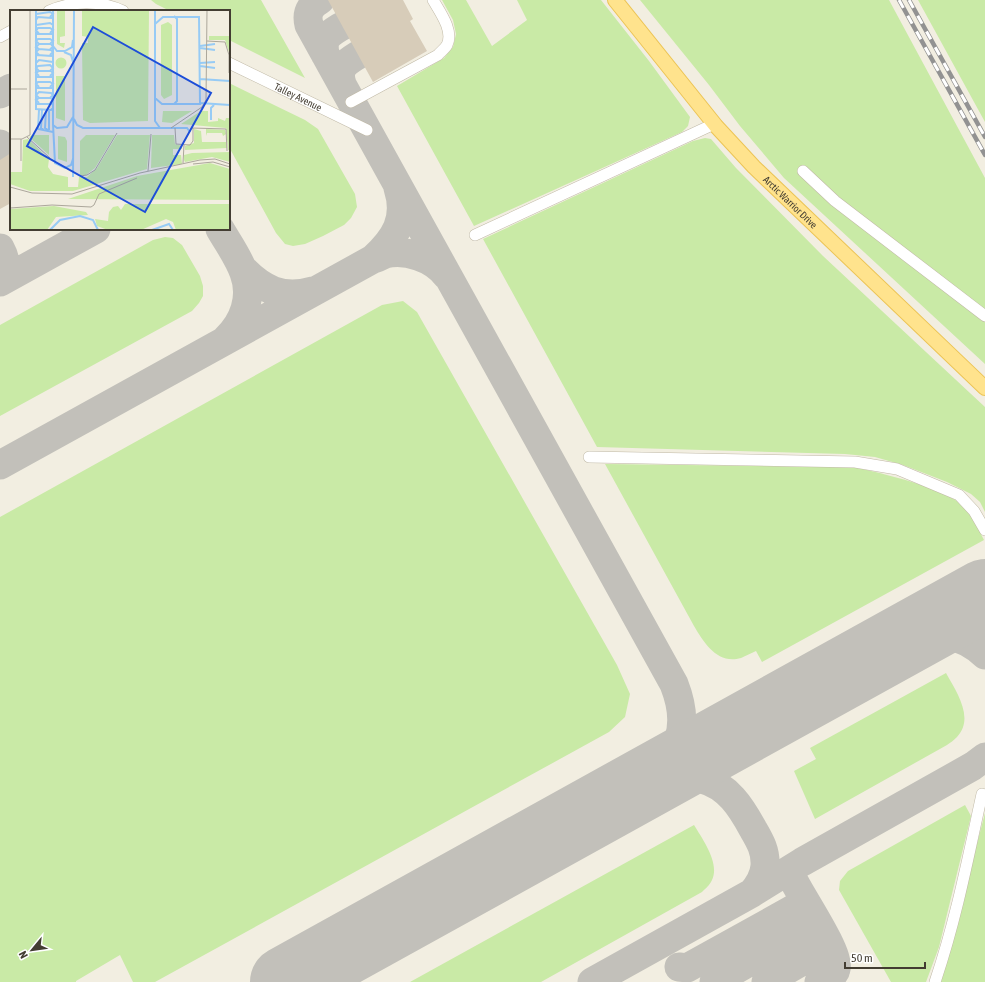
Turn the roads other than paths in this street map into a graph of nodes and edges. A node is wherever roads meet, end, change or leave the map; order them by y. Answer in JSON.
{"nodes":[{"id":1,"x":433,"y":0,"type":"edge"},
{"id":2,"x":615,"y":0,"type":"edge"},
{"id":3,"x":51,"y":10,"type":"edge"},
{"id":4,"x":120,"y":10,"type":"edge"},
{"id":5,"x":10,"y":32,"type":"edge"},
{"id":6,"x":0,"y":37,"type":"edge"},
{"id":7,"x":230,"y":63,"type":"edge"},
{"id":8,"x":351,"y":102,"type":"dead end"},
{"id":9,"x":714,"y":124,"type":"junction"},
{"id":10,"x":367,"y":130,"type":"dead end"},
{"id":11,"x":803,"y":171,"type":"dead end"},
{"id":12,"x":475,"y":235,"type":"dead end"},
{"id":13,"x":985,"y":316,"type":"edge"},
{"id":14,"x":985,"y":388,"type":"edge"},
{"id":15,"x":589,"y":457,"type":"dead end"},
{"id":16,"x":985,"y":530,"type":"edge"},
{"id":17,"x":982,"y":794,"type":"dead end"},
{"id":18,"x":935,"y":982,"type":"edge"}],
"edges":[{"from":1,"to":8,"type":"street"},
{"from":2,"to":9,"type":"main road","name":"Arctic Warrior Drive"},
{"from":3,"to":4,"type":"street"},
{"from":5,"to":6,"type":"street"},
{"from":7,"to":10,"type":"street","name":"Talley Avenue"},
{"from":9,"to":12,"type":"street"},
{"from":9,"to":14,"type":"main road","name":"Arctic Warrior Drive"},
{"from":11,"to":13,"type":"street"},
{"from":15,"to":16,"type":"street"},
{"from":17,"to":18,"type":"street"}]}
